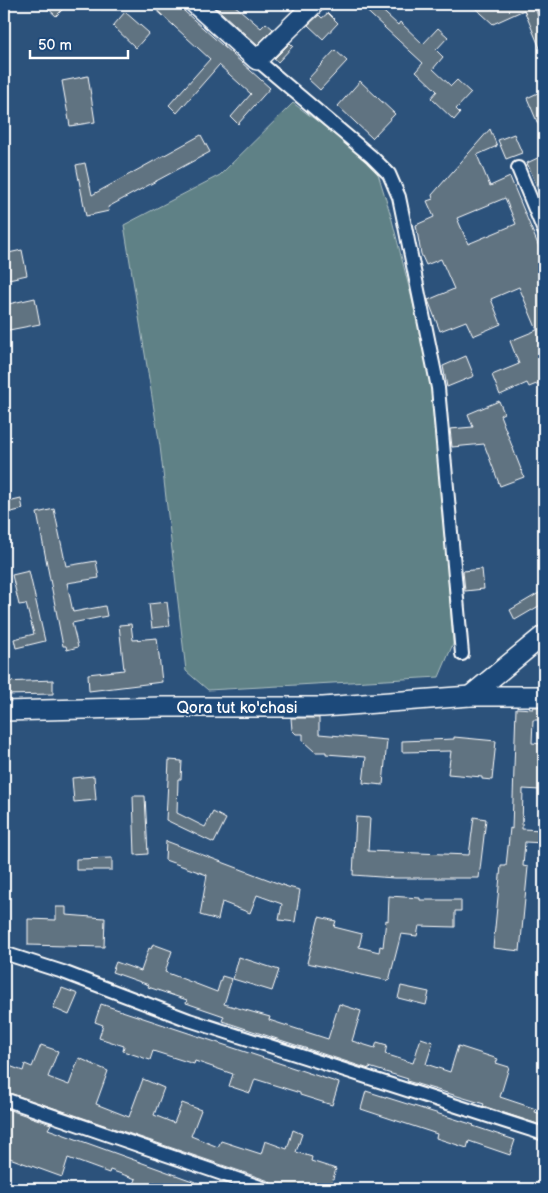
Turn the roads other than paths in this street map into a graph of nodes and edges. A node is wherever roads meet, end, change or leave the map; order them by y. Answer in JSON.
{"nodes":[{"id":1,"x":195,"y":4,"type":"edge"},
{"id":2,"x":314,"y":4,"type":"edge"},
{"id":3,"x":257,"y":60,"type":"junction"},
{"id":4,"x":518,"y":168,"type":"dead end"},
{"id":5,"x":544,"y":231,"type":"edge"},
{"id":6,"x":544,"y":635,"type":"edge"},
{"id":7,"x":462,"y":654,"type":"dead end"},
{"id":8,"x":470,"y":696,"type":"junction"},
{"id":9,"x":544,"y":696,"type":"edge"},
{"id":10,"x":4,"y":711,"type":"edge"},
{"id":11,"x":4,"y":953,"type":"edge"},
{"id":12,"x":4,"y":1099,"type":"edge"},
{"id":13,"x":544,"y":1134,"type":"edge"},
{"id":14,"x":266,"y":1189,"type":"edge"}],
"edges":[{"from":1,"to":3,"type":"street"},
{"from":2,"to":3,"type":"street"},
{"from":3,"to":7,"type":"street"},
{"from":4,"to":5,"type":"street"},
{"from":6,"to":8,"type":"street"},
{"from":8,"to":9,"type":"street","name":"Qora tut ko'chasi"},
{"from":8,"to":10,"type":"street","name":"Qora tut ko'chasi"},
{"from":11,"to":13,"type":"street"},
{"from":12,"to":14,"type":"street"}]}
